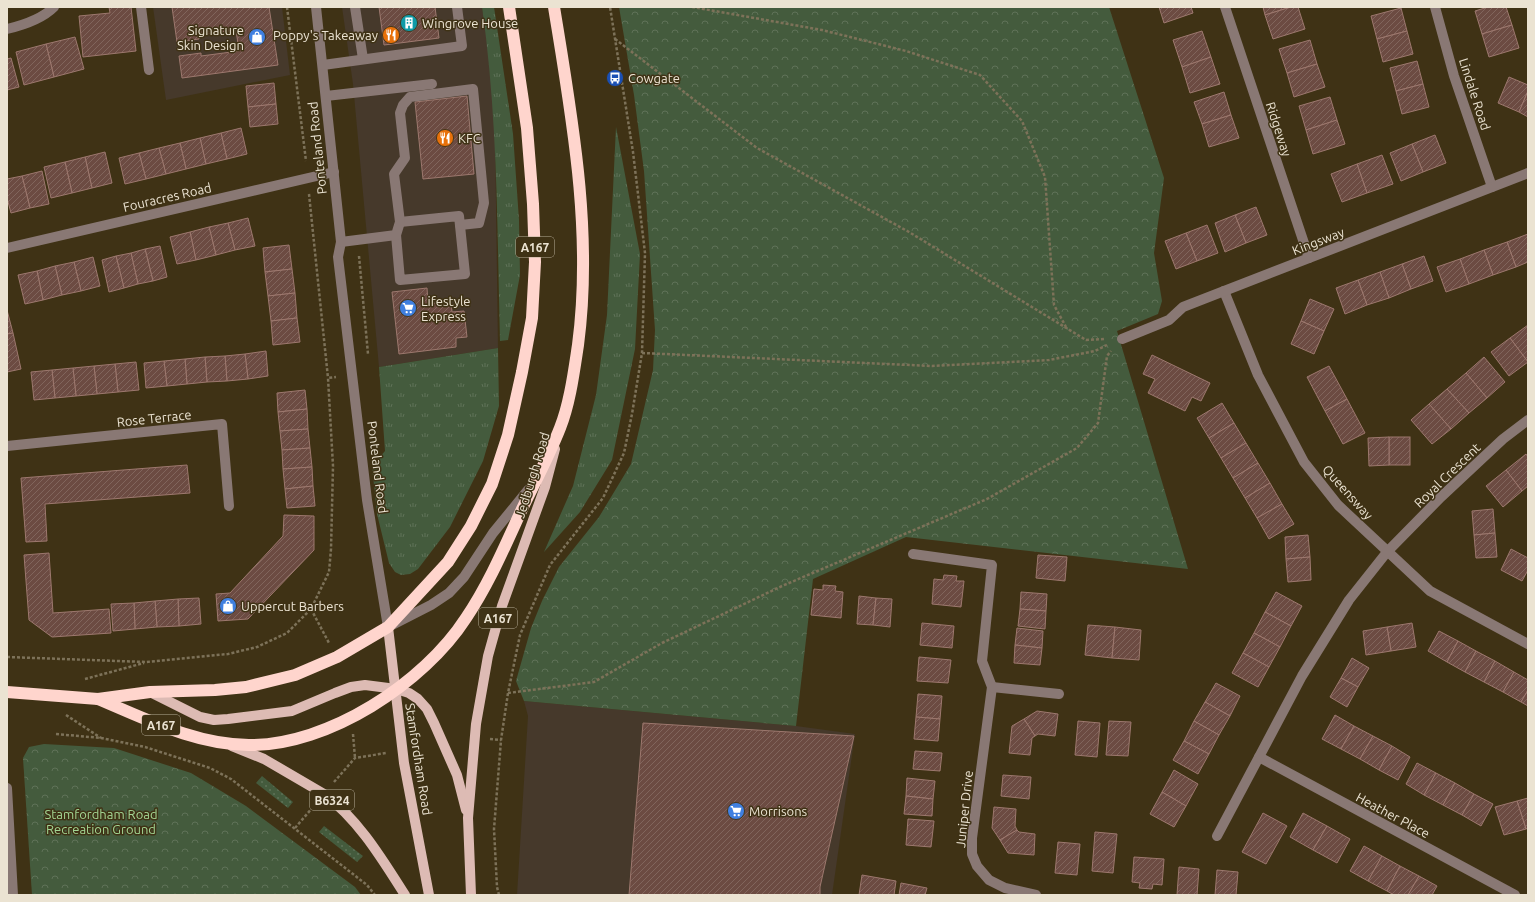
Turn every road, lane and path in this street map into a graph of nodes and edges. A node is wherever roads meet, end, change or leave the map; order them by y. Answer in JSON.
{"nodes":[{"id":1,"x":54,"y":7,"type":"edge"},
{"id":2,"x":141,"y":7,"type":"edge"},
{"id":3,"x":287,"y":7,"type":"edge"},
{"id":4,"x":316,"y":7,"type":"edge"},
{"id":5,"x":355,"y":7,"type":"edge"},
{"id":6,"x":457,"y":7,"type":"edge"},
{"id":7,"x":509,"y":7,"type":"edge"},
{"id":8,"x":554,"y":7,"type":"edge"},
{"id":9,"x":610,"y":7,"type":"edge"},
{"id":10,"x":692,"y":7,"type":"edge"},
{"id":11,"x":1225,"y":7,"type":"edge"},
{"id":12,"x":1435,"y":7,"type":"edge"},
{"id":13,"x":7,"y":30,"type":"edge"},
{"id":14,"x":615,"y":39,"type":"junction"},
{"id":15,"x":362,"y":59,"type":"junction"},
{"id":16,"x":323,"y":65,"type":"junction"},
{"id":17,"x":149,"y":70,"type":"dead end"},
{"id":18,"x":432,"y":84,"type":"dead end"},
{"id":19,"x":326,"y":96,"type":"junction"},
{"id":20,"x":334,"y":172,"type":"junction"},
{"id":21,"x":1528,"y":173,"type":"edge"},
{"id":22,"x":308,"y":178,"type":"junction"},
{"id":23,"x":1492,"y":188,"type":"junction"},
{"id":24,"x":400,"y":222,"type":"junction"},
{"id":25,"x":460,"y":225,"type":"junction"},
{"id":26,"x":396,"y":235,"type":"junction"},
{"id":27,"x":341,"y":242,"type":"junction"},
{"id":28,"x":7,"y":248,"type":"edge"},
{"id":29,"x":1309,"y":258,"type":"junction"},
{"id":30,"x":1224,"y":292,"type":"junction"},
{"id":31,"x":1066,"y":327,"type":"junction"},
{"id":32,"x":1122,"y":339,"type":"junction"},
{"id":33,"x":642,"y":353,"type":"junction"},
{"id":34,"x":328,"y":378,"type":"dead end"},
{"id":35,"x":329,"y":399,"type":"dead end"},
{"id":36,"x":1528,"y":420,"type":"edge"},
{"id":37,"x":562,"y":426,"type":"junction"},
{"id":38,"x":7,"y":446,"type":"edge"},
{"id":39,"x":535,"y":481,"type":"junction"},
{"id":40,"x":229,"y":506,"type":"dead end"},
{"id":41,"x":1388,"y":552,"type":"junction"},
{"id":42,"x":913,"y":554,"type":"dead end"},
{"id":43,"x":388,"y":626,"type":"junction"},
{"id":44,"x":1528,"y":644,"type":"edge"},
{"id":45,"x":7,"y":657,"type":"edge"},
{"id":46,"x":146,"y":662,"type":"junction"},
{"id":47,"x":78,"y":681,"type":"dead end"},
{"id":48,"x":992,"y":687,"type":"junction"},
{"id":49,"x":396,"y":689,"type":"junction"},
{"id":50,"x":7,"y":692,"type":"edge"},
{"id":51,"x":150,"y":692,"type":"junction"},
{"id":52,"x":508,"y":693,"type":"junction"},
{"id":53,"x":1060,"y":694,"type":"dead end"},
{"id":54,"x":98,"y":699,"type":"junction"},
{"id":55,"x":56,"y":734,"type":"dead end"},
{"id":56,"x":226,"y":743,"type":"junction"},
{"id":57,"x":1259,"y":757,"type":"junction"},
{"id":58,"x":7,"y":788,"type":"edge"},
{"id":59,"x":468,"y":818,"type":"junction"},
{"id":60,"x":1217,"y":836,"type":"dead end"},
{"id":61,"x":470,"y":873,"type":"junction"},
{"id":62,"x":14,"y":895,"type":"edge"},
{"id":63,"x":375,"y":895,"type":"edge"},
{"id":64,"x":405,"y":895,"type":"edge"},
{"id":65,"x":429,"y":895,"type":"edge"},
{"id":66,"x":471,"y":895,"type":"edge"},
{"id":67,"x":478,"y":895,"type":"edge"},
{"id":68,"x":499,"y":895,"type":"edge"},
{"id":69,"x":1036,"y":895,"type":"edge"},
{"id":70,"x":1515,"y":895,"type":"edge"}],
"edges":[{"from":1,"to":13,"type":"street"},
{"from":2,"to":17,"type":"street"},
{"from":3,"to":22,"type":"path"},
{"from":4,"to":16,"type":"street","name":"Ponteland Road"},
{"from":5,"to":15,"type":"street"},
{"from":6,"to":15,"type":"street"},
{"from":7,"to":43,"type":"highway","number":"A167"},
{"from":8,"to":37,"type":"highway","number":"A167"},
{"from":9,"to":14,"type":"path"},
{"from":10,"to":31,"type":"path"},
{"from":11,"to":29,"type":"street","name":"Ridgeway"},
{"from":12,"to":23,"type":"street","name":"Lindale Road"},
{"from":14,"to":31,"type":"path"},
{"from":14,"to":33,"type":"path"},
{"from":15,"to":16,"type":"street"},
{"from":16,"to":19,"type":"street","name":"Ponteland Road"},
{"from":18,"to":19,"type":"street"},
{"from":19,"to":20,"type":"street","name":"Ponteland Road"},
{"from":20,"to":22,"type":"street","name":"Fouracres Road"},
{"from":20,"to":27,"type":"street","name":"Ponteland Road"},
{"from":21,"to":23,"type":"street","name":"Kingsway"},
{"from":22,"to":28,"type":"street","name":"Fouracres Road"},
{"from":22,"to":34,"type":"path"},
{"from":23,"to":29,"type":"street","name":"Kingsway"},
{"from":24,"to":25,"type":"street"},
{"from":24,"to":25,"type":"street"},
{"from":24,"to":26,"type":"street"},
{"from":25,"to":26,"type":"street"},
{"from":26,"to":27,"type":"street"},
{"from":27,"to":43,"type":"street","name":"Ponteland Road"},
{"from":29,"to":30,"type":"street","name":"Kingsway"},
{"from":30,"to":32,"type":"street","name":"Kingsway"},
{"from":30,"to":41,"type":"street","name":"Queensway"},
{"from":31,"to":32,"type":"path"},
{"from":32,"to":33,"type":"path"},
{"from":32,"to":52,"type":"path"},
{"from":33,"to":52,"type":"path"},
{"from":35,"to":46,"type":"path"},
{"from":36,"to":41,"type":"street","name":"Royal Crescent"},
{"from":37,"to":39,"type":"highway","name":"Jedburgh Road","number":"A167"},
{"from":37,"to":59,"type":"main road","name":"Jedburgh Road","number":"A167"},
{"from":38,"to":40,"type":"street","name":"Rose Terrace"},
{"from":39,"to":43,"type":"street"},
{"from":39,"to":49,"type":"highway","name":"Jedburgh Road","number":"A167"},
{"from":41,"to":44,"type":"street","name":"Queensway"},
{"from":41,"to":57,"type":"street"},
{"from":42,"to":48,"type":"street","name":"Juniper Drive"},
{"from":43,"to":49,"type":"main road","name":"Stamfordham Road"},
{"from":43,"to":51,"type":"highway","number":"A167"},
{"from":45,"to":46,"type":"path"},
{"from":46,"to":47,"type":"path"},
{"from":48,"to":53,"type":"street"},
{"from":48,"to":69,"type":"street","name":"Juniper Drive"},
{"from":49,"to":51,"type":"main road","number":"A167"},
{"from":49,"to":56,"type":"highway","number":"A167"},
{"from":49,"to":59,"type":"main road"},
{"from":49,"to":65,"type":"main road","name":"Stamfordham Road"},
{"from":50,"to":54,"type":"highway","number":"A167"},
{"from":51,"to":54,"type":"highway","number":"A167"},
{"from":52,"to":68,"type":"path"},
{"from":54,"to":56,"type":"highway","number":"A167"},
{"from":55,"to":63,"type":"path"},
{"from":56,"to":64,"type":"main road","number":"B6324"},
{"from":57,"to":60,"type":"street"},
{"from":57,"to":70,"type":"street","name":"Heather Place"},
{"from":58,"to":62,"type":"street"},
{"from":59,"to":61,"type":"main road","number":"A167"},
{"from":61,"to":66,"type":"main road","number":"A167"},
{"from":61,"to":67,"type":"main road"}]}
